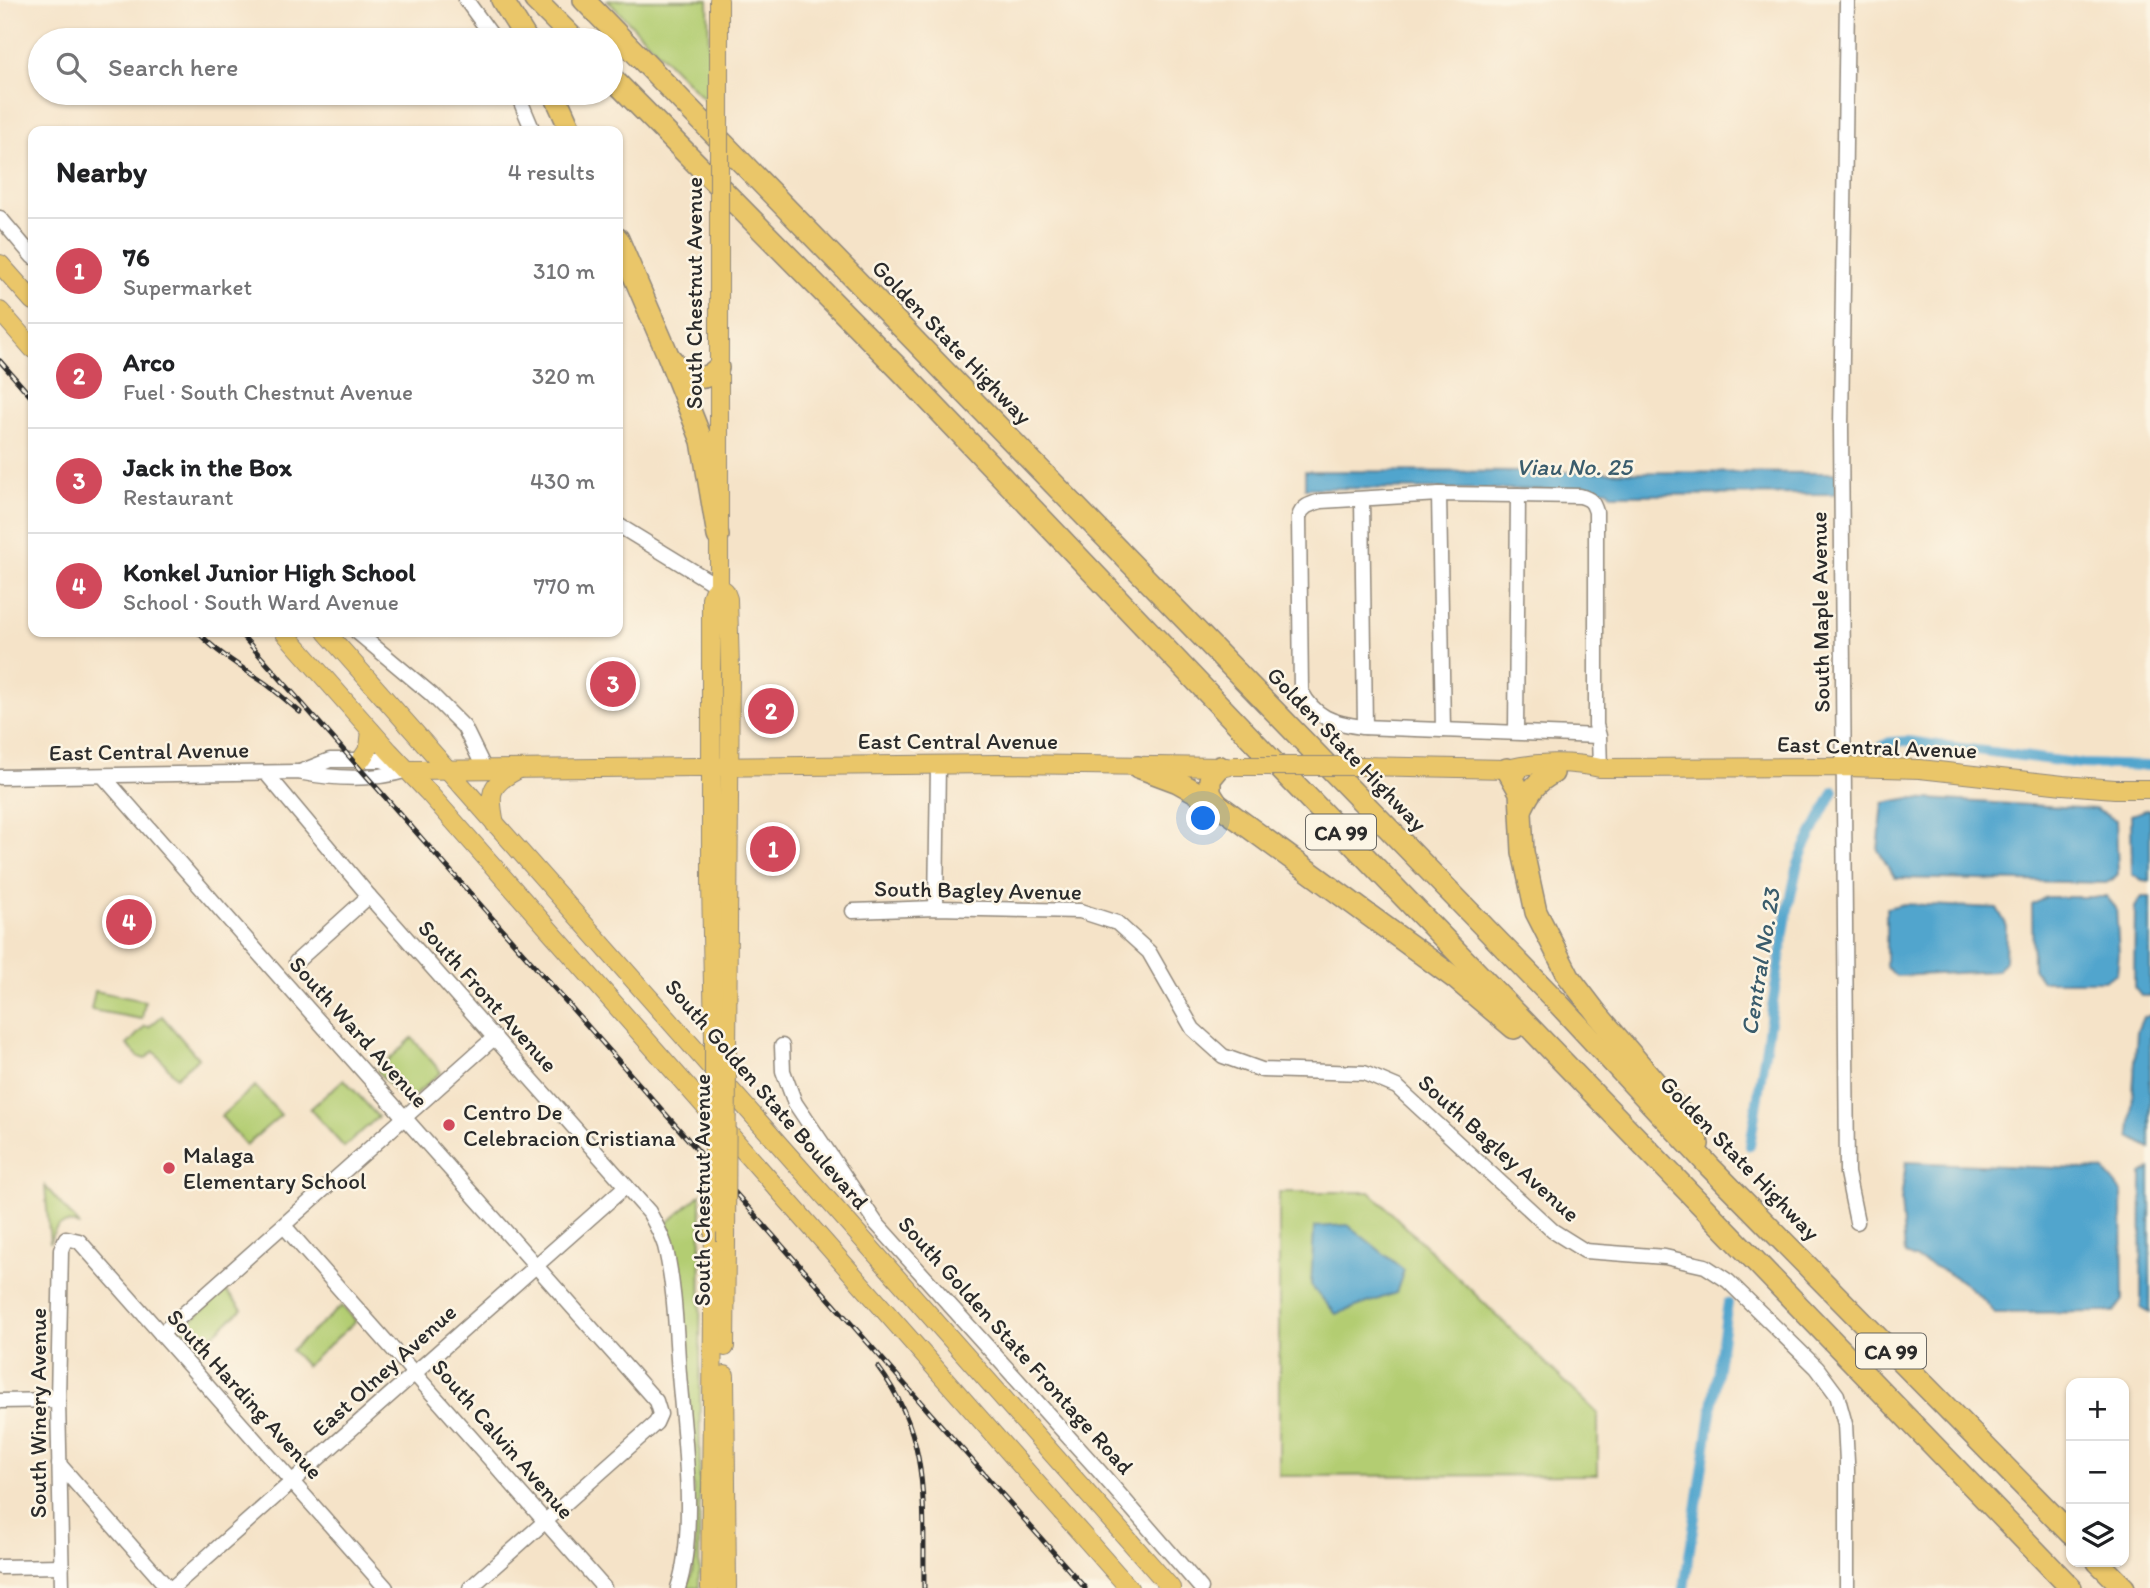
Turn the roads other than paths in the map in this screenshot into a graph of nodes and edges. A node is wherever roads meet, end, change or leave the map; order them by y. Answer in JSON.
{"nodes":[{"id":1,"x":466,"y":0,"type":"edge"},
{"id":2,"x":502,"y":0,"type":"edge"},
{"id":3,"x":535,"y":0,"type":"edge"},
{"id":4,"x":584,"y":0,"type":"edge"},
{"id":5,"x":719,"y":0,"type":"edge"},
{"id":6,"x":1847,"y":0,"type":"edge"},
{"id":7,"x":486,"y":28,"type":"edge"},
{"id":8,"x":520,"y":28,"type":"edge"},
{"id":9,"x":563,"y":28,"type":"edge"},
{"id":10,"x":611,"y":28,"type":"edge"},
{"id":11,"x":623,"y":40,"type":"edge"},
{"id":12,"x":623,"y":89,"type":"edge"},
{"id":13,"x":522,"y":105,"type":"edge"},
{"id":14,"x":559,"y":105,"type":"edge"},
{"id":15,"x":531,"y":126,"type":"edge"},
{"id":16,"x":569,"y":126,"type":"edge"},
{"id":17,"x":0,"y":218,"type":"edge"},
{"id":18,"x":28,"y":251,"type":"edge"},
{"id":19,"x":623,"y":251,"type":"edge"},
{"id":20,"x":0,"y":264,"type":"edge"},
{"id":21,"x":28,"y":295,"type":"edge"},
{"id":22,"x":0,"y":312,"type":"edge"},
{"id":23,"x":28,"y":343,"type":"edge"},
{"id":24,"x":668,"y":355,"type":"junction"},
{"id":25,"x":718,"y":368,"type":"junction"},
{"id":26,"x":1439,"y":494,"type":"junction"},
{"id":27,"x":1518,"y":495,"type":"junction"},
{"id":28,"x":1362,"y":499,"type":"junction"},
{"id":29,"x":623,"y":528,"type":"edge"},
{"id":30,"x":719,"y":536,"type":"junction"},
{"id":31,"x":719,"y":587,"type":"junction"},
{"id":32,"x":288,"y":637,"type":"edge"},
{"id":33,"x":330,"y":637,"type":"edge"},
{"id":34,"x":363,"y":637,"type":"edge"},
{"id":35,"x":1365,"y":727,"type":"junction"},
{"id":36,"x":1443,"y":730,"type":"junction"},
{"id":37,"x":371,"y":731,"type":"junction"},
{"id":38,"x":1516,"y":732,"type":"junction"},
{"id":39,"x":1599,"y":736,"type":"junction"},
{"id":40,"x":361,"y":760,"type":"junction"},
{"id":41,"x":938,"y":765,"type":"junction"},
{"id":42,"x":1138,"y":767,"type":"junction"},
{"id":43,"x":1227,"y":767,"type":"junction"},
{"id":44,"x":1845,"y":767,"type":"junction"},
{"id":45,"x":720,"y":768,"type":"junction"},
{"id":46,"x":1600,"y":768,"type":"junction"},
{"id":47,"x":1507,"y":769,"type":"junction"},
{"id":48,"x":446,"y":770,"type":"junction"},
{"id":49,"x":485,"y":770,"type":"junction"},
{"id":50,"x":517,"y":770,"type":"junction"},
{"id":51,"x":408,"y":771,"type":"junction"},
{"id":52,"x":298,"y":772,"type":"junction"},
{"id":53,"x":266,"y":773,"type":"junction"},
{"id":54,"x":1553,"y":773,"type":"junction"},
{"id":55,"x":0,"y":777,"type":"edge"},
{"id":56,"x":104,"y":777,"type":"junction"},
{"id":57,"x":2150,"y":789,"type":"edge"},
{"id":58,"x":1217,"y":804,"type":"junction"},
{"id":59,"x":1522,"y":808,"type":"junction"},
{"id":60,"x":495,"y":824,"type":"junction"},
{"id":61,"x":369,"y":896,"type":"junction"},
{"id":62,"x":936,"y":908,"type":"junction"},
{"id":63,"x":853,"y":911,"type":"dead end"},
{"id":64,"x":296,"y":962,"type":"dead end"},
{"id":65,"x":495,"y":1037,"type":"junction"},
{"id":66,"x":782,"y":1046,"type":"dead end"},
{"id":67,"x":1600,"y":1100,"type":"junction"},
{"id":68,"x":405,"y":1118,"type":"junction"},
{"id":69,"x":1710,"y":1167,"type":"junction"},
{"id":70,"x":626,"y":1186,"type":"junction"},
{"id":71,"x":1857,"y":1222,"type":"dead end"},
{"id":72,"x":284,"y":1226,"type":"junction"},
{"id":73,"x":66,"y":1238,"type":"joint"},
{"id":74,"x":536,"y":1265,"type":"junction"},
{"id":75,"x":161,"y":1334,"type":"junction"},
{"id":76,"x":414,"y":1374,"type":"junction"},
{"id":77,"x":58,"y":1400,"type":"junction"},
{"id":78,"x":0,"y":1401,"type":"edge"},
{"id":79,"x":60,"y":1464,"type":"junction"},
{"id":80,"x":292,"y":1482,"type":"junction"},
{"id":81,"x":545,"y":1522,"type":"junction"},
{"id":82,"x":2066,"y":1529,"type":"edge"},
{"id":83,"x":62,"y":1566,"type":"junction"},
{"id":84,"x":0,"y":1567,"type":"edge"},
{"id":85,"x":2103,"y":1567,"type":"edge"},
{"id":86,"x":62,"y":1588,"type":"edge"},
{"id":87,"x":170,"y":1588,"type":"edge"},
{"id":88,"x":386,"y":1588,"type":"edge"},
{"id":89,"x":470,"y":1588,"type":"edge"},
{"id":90,"x":604,"y":1588,"type":"edge"},
{"id":91,"x":678,"y":1588,"type":"edge"},
{"id":92,"x":710,"y":1588,"type":"edge"},
{"id":93,"x":727,"y":1588,"type":"edge"},
{"id":94,"x":1129,"y":1588,"type":"edge"},
{"id":95,"x":1171,"y":1588,"type":"edge"},
{"id":96,"x":1201,"y":1588,"type":"edge"},
{"id":97,"x":1847,"y":1588,"type":"edge"},
{"id":98,"x":2071,"y":1588,"type":"edge"},
{"id":99,"x":2124,"y":1588,"type":"edge"}],
"edges":[{"from":1,"to":7,"type":"street"},
{"from":2,"to":8,"type":"highway"},
{"from":3,"to":9,"type":"highway"},
{"from":4,"to":10,"type":"highway","name":"Golden State Highway","number":"CA 99"},
{"from":5,"to":25,"type":"main road","name":"South Chestnut Avenue","bridge":true},
{"from":6,"to":44,"type":"street","name":"South Maple Avenue"},
{"from":11,"to":69,"type":"highway","name":"Golden State Highway","number":"CA 99"},
{"from":12,"to":67,"type":"highway","number":"CA 99"},
{"from":13,"to":15,"type":"street"},
{"from":14,"to":16,"type":"highway"},
{"from":17,"to":18,"type":"street"},
{"from":19,"to":24,"type":"highway"},
{"from":20,"to":21,"type":"main road"},
{"from":22,"to":23,"type":"main road"},
{"from":24,"to":25,"type":"highway"},
{"from":24,"to":30,"type":"highway"},
{"from":25,"to":30,"type":"main road","name":"South Chestnut Avenue"},
{"from":26,"to":27,"type":"street"},
{"from":26,"to":28,"type":"street"},
{"from":26,"to":36,"type":"street"},
{"from":27,"to":38,"type":"street"},
{"from":27,"to":39,"type":"street"},
{"from":28,"to":35,"type":"street"},
{"from":28,"to":35,"type":"street"},
{"from":29,"to":31,"type":"street"},
{"from":30,"to":31,"type":"main road","name":"South Chestnut Avenue"},
{"from":31,"to":45,"type":"main road","name":"South Chestnut Avenue"},
{"from":32,"to":37,"type":"main road"},
{"from":33,"to":48,"type":"main road","name":"South Golden State Boulevard"},
{"from":34,"to":49,"type":"street"},
{"from":35,"to":36,"type":"street"},
{"from":36,"to":38,"type":"street"},
{"from":37,"to":40,"type":"main road"},
{"from":37,"to":51,"type":"main road"},
{"from":38,"to":39,"type":"street"},
{"from":39,"to":46,"type":"street"},
{"from":40,"to":51,"type":"street","name":"East Central Avenue"},
{"from":40,"to":52,"type":"street","name":"East Central Avenue"},
{"from":41,"to":42,"type":"main road","name":"East Central Avenue"},
{"from":41,"to":45,"type":"main road","name":"East Central Avenue"},
{"from":41,"to":62,"type":"street"},
{"from":42,"to":43,"type":"main road","name":"East Central Avenue"},
{"from":42,"to":58,"type":"highway"},
{"from":43,"to":47,"type":"main road","name":"East Central Avenue","bridge":true},
{"from":43,"to":58,"type":"highway"},
{"from":44,"to":46,"type":"main road","name":"East Central Avenue"},
{"from":44,"to":57,"type":"main road","name":"East Central Avenue"},
{"from":44,"to":71,"type":"street","name":"South Maple Avenue"},
{"from":45,"to":50,"type":"main road","name":"East Central Avenue"},
{"from":45,"to":92,"type":"main road","name":"South Chestnut Avenue","bridge":true},
{"from":45,"to":93,"type":"main road","name":"South Chestnut Avenue","bridge":true},
{"from":46,"to":47,"type":"main road","name":"East Central Avenue"},
{"from":46,"to":54,"type":"main road","name":"East Central Avenue"},
{"from":47,"to":54,"type":"main road","name":"East Central Avenue"},
{"from":47,"to":59,"type":"highway"},
{"from":48,"to":49,"type":"main road","name":"East Central Avenue"},
{"from":48,"to":51,"type":"main road","name":"East Central Avenue"},
{"from":48,"to":60,"type":"main road","name":"South Golden State Boulevard"},
{"from":49,"to":50,"type":"main road","name":"East Central Avenue"},
{"from":50,"to":60,"type":"main road"},
{"from":51,"to":52,"type":"street","name":"East Central Avenue"},
{"from":51,"to":94,"type":"main road"},
{"from":52,"to":53,"type":"street","name":"East Central Avenue"},
{"from":53,"to":56,"type":"street","name":"East Central Avenue"},
{"from":53,"to":61,"type":"street","name":"South Front Avenue"},
{"from":54,"to":59,"type":"highway"},
{"from":55,"to":56,"type":"street","name":"East Central Avenue"},
{"from":56,"to":68,"type":"street","name":"South Ward Avenue"},
{"from":58,"to":67,"type":"highway"},
{"from":59,"to":69,"type":"highway"},
{"from":60,"to":95,"type":"main road","name":"South Golden State Boulevard"},
{"from":61,"to":64,"type":"street"},
{"from":61,"to":65,"type":"street","name":"South Front Avenue"},
{"from":62,"to":63,"type":"street","name":"South Bagley Avenue"},
{"from":62,"to":97,"type":"street","name":"South Bagley Avenue"},
{"from":65,"to":68,"type":"street"},
{"from":65,"to":70,"type":"street","name":"South Front Avenue"},
{"from":66,"to":96,"type":"street","name":"South Golden State Frontage Road"},
{"from":67,"to":98,"type":"highway","number":"CA 99"},
{"from":68,"to":72,"type":"street"},
{"from":68,"to":74,"type":"street","name":"South Ward Avenue"},
{"from":69,"to":82,"type":"highway","name":"Golden State Highway","number":"CA 99"},
{"from":70,"to":74,"type":"street","name":"East Olney Avenue"},
{"from":70,"to":91,"type":"street","name":"South Front Avenue"},
{"from":72,"to":75,"type":"street"},
{"from":72,"to":76,"type":"street","name":"South Calvin Avenue"},
{"from":73,"to":75,"type":"street","name":"South Harding Avenue"},
{"from":73,"to":77,"type":"street","name":"South Winery Avenue"},
{"from":74,"to":76,"type":"street","name":"East Olney Avenue"},
{"from":74,"to":81,"type":"street","name":"South Ward Avenue"},
{"from":75,"to":80,"type":"street","name":"South Harding Avenue"},
{"from":76,"to":80,"type":"street","name":"East Olney Avenue"},
{"from":76,"to":81,"type":"street","name":"South Calvin Avenue"},
{"from":77,"to":78,"type":"street"},
{"from":77,"to":79,"type":"street","name":"South Winery Avenue"},
{"from":79,"to":83,"type":"street","name":"South Winery Avenue"},
{"from":79,"to":87,"type":"street"},
{"from":80,"to":87,"type":"street","name":"East Olney Avenue"},
{"from":80,"to":88,"type":"street","name":"South Harding Avenue"},
{"from":81,"to":89,"type":"street"},
{"from":81,"to":90,"type":"street","name":"South Calvin Avenue"},
{"from":83,"to":84,"type":"street"},
{"from":83,"to":86,"type":"street","name":"South Winery Avenue"},
{"from":85,"to":99,"type":"highway"}]}
